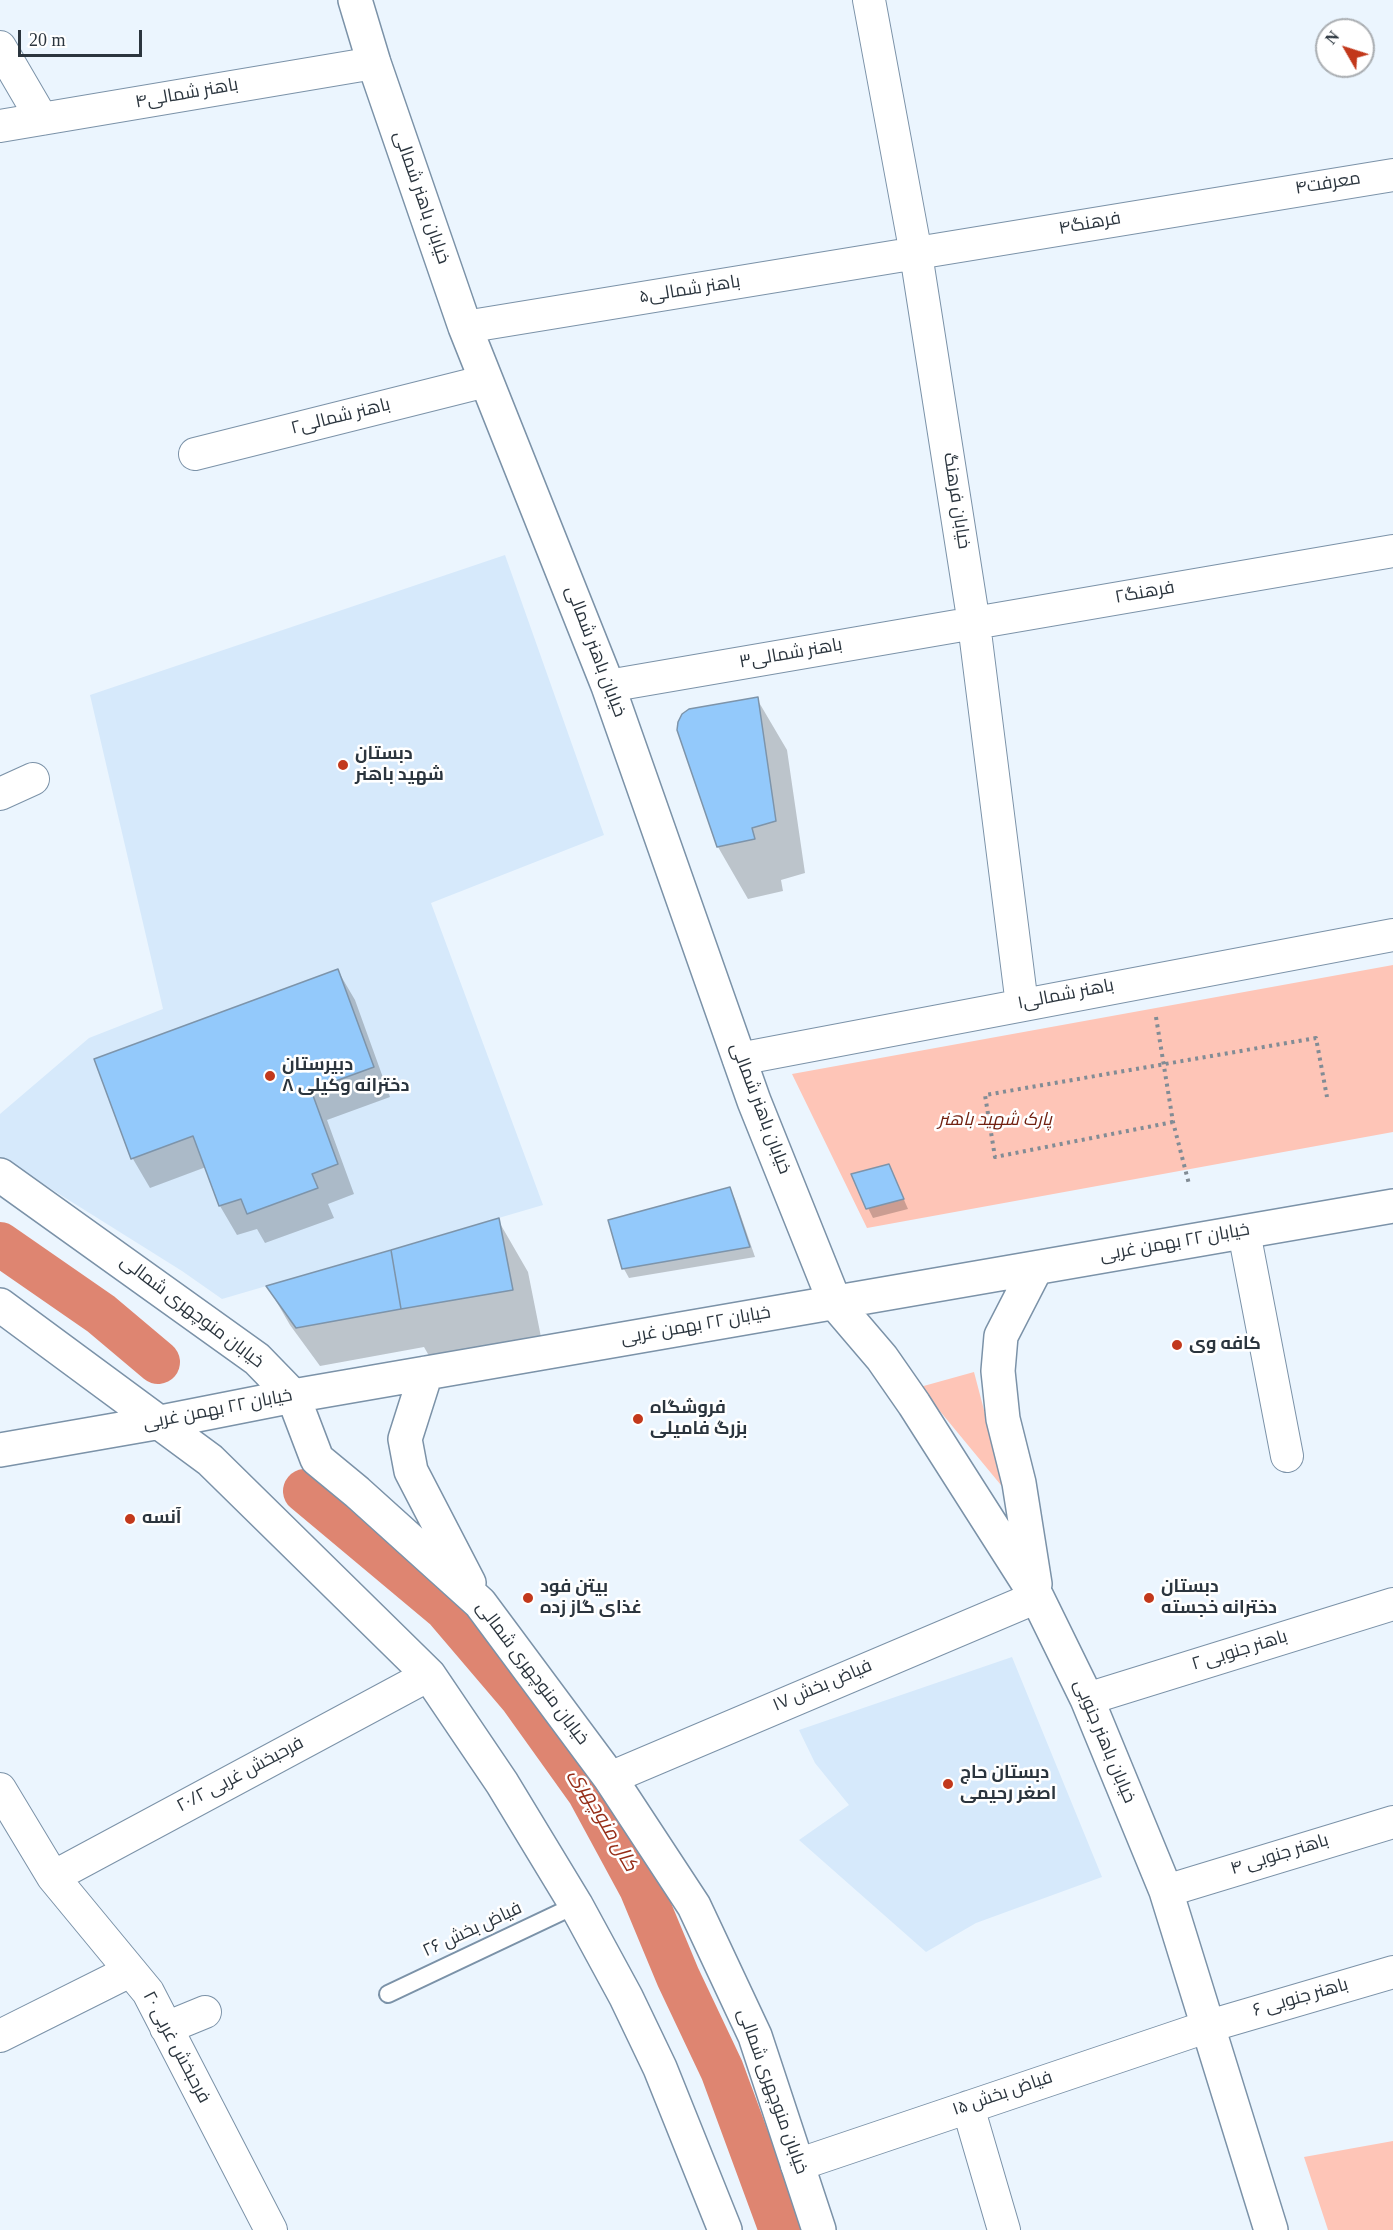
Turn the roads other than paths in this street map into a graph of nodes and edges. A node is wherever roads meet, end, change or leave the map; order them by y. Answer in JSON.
{"nodes":[{"id":1,"x":355,"y":0,"type":"edge"},
{"id":2,"x":869,"y":0,"type":"edge"},
{"id":3,"x":0,"y":47,"type":"edge"},
{"id":4,"x":374,"y":63,"type":"junction"},
{"id":5,"x":42,"y":119,"type":"junction"},
{"id":6,"x":0,"y":126,"type":"edge"},
{"id":7,"x":1393,"y":175,"type":"edge"},
{"id":8,"x":1263,"y":196,"type":"joint"},
{"id":9,"x":916,"y":254,"type":"junction"},
{"id":10,"x":465,"y":327,"type":"junction"},
{"id":11,"x":486,"y":381,"type":"junction"},
{"id":12,"x":195,"y":454,"type":"dead end"},
{"id":13,"x":1393,"y":551,"type":"edge"},
{"id":14,"x":974,"y":624,"type":"junction"},
{"id":15,"x":608,"y":686,"type":"junction"},
{"id":16,"x":33,"y":779,"type":"dead end"},
{"id":17,"x":0,"y":794,"type":"edge"},
{"id":18,"x":1393,"y":935,"type":"edge"},
{"id":19,"x":1022,"y":1005,"type":"junction"},
{"id":20,"x":739,"y":1059,"type":"junction"},
{"id":21,"x":0,"y":1175,"type":"edge"},
{"id":22,"x":1393,"y":1206,"type":"edge"},
{"id":23,"x":1244,"y":1232,"type":"junction"},
{"id":24,"x":1036,"y":1268,"type":"junction"},
{"id":25,"x":835,"y":1303,"type":"junction"},
{"id":26,"x":0,"y":1305,"type":"edge"},
{"id":27,"x":426,"y":1373,"type":"junction"},
{"id":28,"x":293,"y":1396,"type":"junction"},
{"id":29,"x":161,"y":1422,"type":"junction"},
{"id":30,"x":0,"y":1450,"type":"edge"},
{"id":31,"x":1287,"y":1456,"type":"dead end"},
{"id":32,"x":1037,"y":1597,"type":"junction"},
{"id":33,"x":480,"y":1603,"type":"junction"},
{"id":34,"x":1393,"y":1604,"type":"edge"},
{"id":35,"x":429,"y":1675,"type":"junction"},
{"id":36,"x":1087,"y":1699,"type":"junction"},
{"id":37,"x":610,"y":1778,"type":"junction"},
{"id":38,"x":0,"y":1789,"type":"edge"},
{"id":39,"x":1393,"y":1822,"type":"edge"},
{"id":40,"x":53,"y":1877,"type":"junction"},
{"id":41,"x":1166,"y":1891,"type":"junction"},
{"id":42,"x":576,"y":1905,"type":"junction"},
{"id":43,"x":130,"y":1971,"type":"junction"},
{"id":44,"x":1393,"y":1972,"type":"edge"},
{"id":45,"x":388,"y":1994,"type":"dead end"},
{"id":46,"x":205,"y":2012,"type":"dead end"},
{"id":47,"x":1209,"y":2026,"type":"junction"},
{"id":48,"x":166,"y":2028,"type":"junction"},
{"id":49,"x":0,"y":2036,"type":"edge"},
{"id":50,"x":968,"y":2107,"type":"junction"},
{"id":51,"x":797,"y":2165,"type":"junction"},
{"id":52,"x":271,"y":2230,"type":"edge"},
{"id":53,"x":725,"y":2230,"type":"edge"},
{"id":54,"x":819,"y":2230,"type":"edge"},
{"id":55,"x":1004,"y":2230,"type":"edge"},
{"id":56,"x":1271,"y":2230,"type":"edge"}],
"edges":[{"from":1,"to":4,"type":"street","name":"خیابان باهنر شمالی"},
{"from":2,"to":9,"type":"street","name":"خیابان فرهنگ"},
{"from":3,"to":5,"type":"street"},
{"from":4,"to":5,"type":"street","name":"باهنر شمالی۴"},
{"from":4,"to":10,"type":"street","name":"خیابان باهنر شمالی"},
{"from":5,"to":6,"type":"street","name":"باهنر شمالی۴"},
{"from":7,"to":8,"type":"street","name":"معرفت۴"},
{"from":8,"to":9,"type":"street","name":"فرهنگ۴"},
{"from":9,"to":10,"type":"street","name":"باهنر شمالی۵"},
{"from":9,"to":14,"type":"street","name":"خیابان فرهنگ"},
{"from":10,"to":11,"type":"street","name":"خیابان باهنر شمالی"},
{"from":11,"to":12,"type":"street","name":"باهنر شمالی۲"},
{"from":11,"to":15,"type":"street","name":"خیابان باهنر شمالی"},
{"from":13,"to":14,"type":"street","name":"فرهنگ۲"},
{"from":14,"to":15,"type":"street","name":"باهنر شمالی۳"},
{"from":14,"to":19,"type":"street","name":"خیابان فرهنگ"},
{"from":15,"to":20,"type":"street","name":"خیابان باهنر شمالی"},
{"from":16,"to":17,"type":"street"},
{"from":18,"to":19,"type":"street","name":"باهنر شمالی۱"},
{"from":19,"to":20,"type":"street","name":"باهنر شمالی۱"},
{"from":20,"to":25,"type":"street","name":"خیابان باهنر شمالی"},
{"from":21,"to":28,"type":"street","name":"خیابان منوچهری شمالی"},
{"from":22,"to":23,"type":"street","name":"خیابان ۲۲ بهمن غربی"},
{"from":23,"to":24,"type":"street","name":"خیابان ۲۲ بهمن غربی"},
{"from":23,"to":31,"type":"street"},
{"from":24,"to":25,"type":"street","name":"خیابان ۲۲ بهمن غربی"},
{"from":24,"to":32,"type":"street"},
{"from":25,"to":27,"type":"street","name":"خیابان ۲۲ بهمن غربی"},
{"from":25,"to":32,"type":"street","name":"خیابان باهنر جنوبی"},
{"from":26,"to":29,"type":"street"},
{"from":27,"to":28,"type":"street","name":"خیابان ۲۲ بهمن غربی"},
{"from":27,"to":33,"type":"street"},
{"from":28,"to":29,"type":"street","name":"خیابان ۲۲ بهمن غربی"},
{"from":28,"to":33,"type":"street","name":"خیابان منوچهری شمالی"},
{"from":29,"to":30,"type":"street","name":"خیابان ۲۲ بهمن غربی"},
{"from":29,"to":35,"type":"street"},
{"from":32,"to":36,"type":"street","name":"خیابان باهنر جنوبی"},
{"from":32,"to":37,"type":"street","name":"فیاض بخش ۱۷"},
{"from":33,"to":37,"type":"street","name":"خیابان منوچهری شمالی"},
{"from":34,"to":36,"type":"street","name":"باهنر جنوبی ۲"},
{"from":35,"to":40,"type":"street","name":"فرحبخش غربی ۲۰/۲"},
{"from":35,"to":42,"type":"street"},
{"from":36,"to":41,"type":"street","name":"خیابان باهنر جنوبی"},
{"from":37,"to":51,"type":"street","name":"خیابان منوچهری شمالی"},
{"from":38,"to":40,"type":"street","name":"فرحبخش غربی ۲۰"},
{"from":39,"to":41,"type":"street","name":"باهنر جنوبی ۴"},
{"from":40,"to":43,"type":"street","name":"فرحبخش غربی ۲۰"},
{"from":41,"to":47,"type":"street","name":"خیابان باهنر جنوبی"},
{"from":42,"to":45,"type":"lane","name":"فیاض بخش ۲۶"},
{"from":42,"to":53,"type":"street"},
{"from":43,"to":48,"type":"street","name":"فرحبخش غربی ۲۰"},
{"from":43,"to":49,"type":"street"},
{"from":44,"to":47,"type":"street","name":"باهنر جنوبی ۶"},
{"from":46,"to":48,"type":"street"},
{"from":47,"to":50,"type":"street","name":"فیاض بخش ۱۵"},
{"from":47,"to":56,"type":"street","name":"خیابان باهنر جنوبی"},
{"from":48,"to":52,"type":"street","name":"فرحبخش غربی ۲۰"},
{"from":50,"to":51,"type":"street","name":"فیاض بخش ۱۵"},
{"from":50,"to":55,"type":"street"},
{"from":51,"to":54,"type":"street","name":"خیابان منوچهری شمالی"}]}
